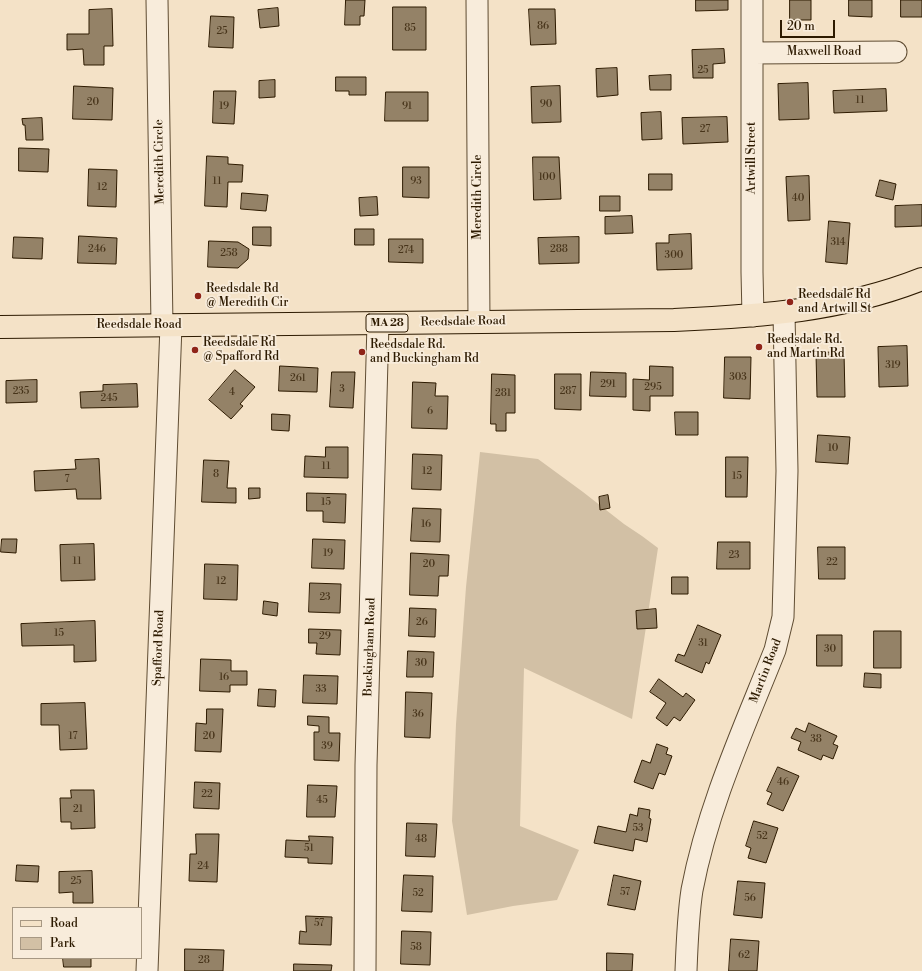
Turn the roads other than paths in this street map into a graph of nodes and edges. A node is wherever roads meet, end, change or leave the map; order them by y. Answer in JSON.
{"nodes":[{"id":1,"x":157,"y":0,"type":"edge"},
{"id":2,"x":477,"y":0,"type":"edge"},
{"id":3,"x":752,"y":0,"type":"edge"},
{"id":4,"x":896,"y":52,"type":"dead end"},
{"id":5,"x":753,"y":53,"type":"junction"},
{"id":6,"x":922,"y":279,"type":"edge"},
{"id":7,"x":784,"y":313,"type":"junction"},
{"id":8,"x":753,"y":316,"type":"junction"},
{"id":9,"x":479,"y":322,"type":"junction"},
{"id":10,"x":378,"y":323,"type":"junction"},
{"id":11,"x":166,"y":325,"type":"junction"},
{"id":12,"x":0,"y":326,"type":"edge"},
{"id":13,"x":146,"y":971,"type":"edge"},
{"id":14,"x":365,"y":971,"type":"edge"},
{"id":15,"x":686,"y":971,"type":"edge"}],
"edges":[{"from":1,"to":11,"type":"street","name":"Meredith Circle"},
{"from":2,"to":9,"type":"street","name":"Meredith Circle"},
{"from":3,"to":5,"type":"street","name":"Artwill Street"},
{"from":4,"to":5,"type":"street","name":"Maxwell Road"},
{"from":5,"to":8,"type":"street","name":"Artwill Street"},
{"from":6,"to":7,"type":"main road","name":"Reedsdale Road","number":"MA 28"},
{"from":7,"to":8,"type":"main road","name":"Reedsdale Road","number":"MA 28"},
{"from":7,"to":15,"type":"street","name":"Martin Road"},
{"from":8,"to":9,"type":"main road","name":"Reedsdale Road","number":"MA 28"},
{"from":9,"to":10,"type":"main road","name":"Reedsdale Road","number":"MA 28"},
{"from":10,"to":11,"type":"main road","name":"Reedsdale Road","number":"MA 28"},
{"from":10,"to":14,"type":"street","name":"Buckingham Road"},
{"from":11,"to":12,"type":"main road","name":"Reedsdale Road","number":"MA 28"},
{"from":11,"to":13,"type":"street","name":"Spafford Road"}]}
